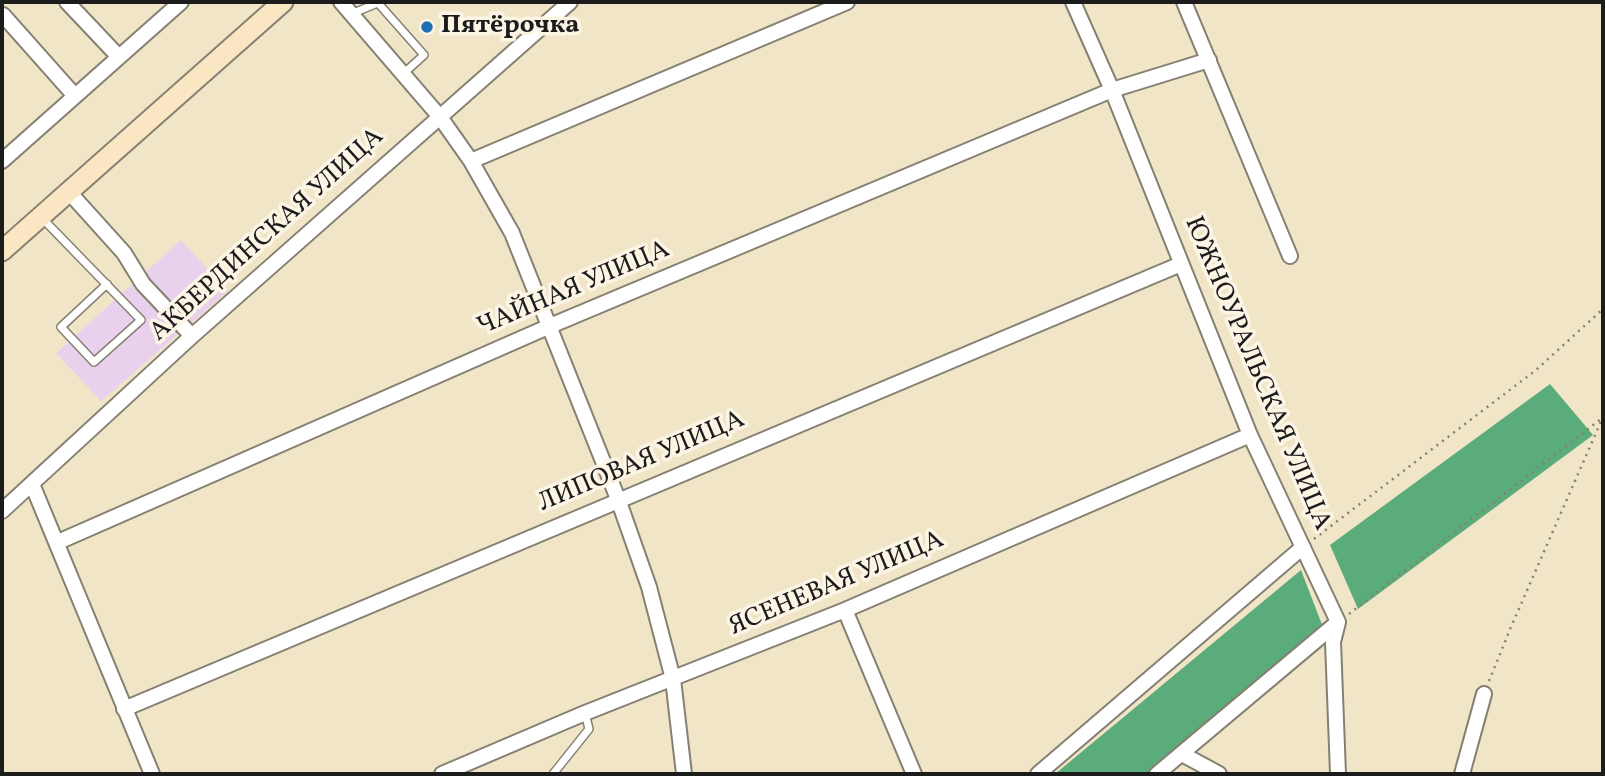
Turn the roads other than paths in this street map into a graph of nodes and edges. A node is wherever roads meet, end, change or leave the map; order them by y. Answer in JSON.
{"nodes":[{"id":1,"x":67,"y":2,"type":"edge"},
{"id":2,"x":181,"y":2,"type":"edge"},
{"id":3,"x":283,"y":2,"type":"edge"},
{"id":4,"x":341,"y":2,"type":"edge"},
{"id":5,"x":379,"y":2,"type":"edge"},
{"id":6,"x":570,"y":2,"type":"edge"},
{"id":7,"x":848,"y":2,"type":"edge"},
{"id":8,"x":1073,"y":2,"type":"edge"},
{"id":9,"x":1184,"y":2,"type":"edge"},
{"id":10,"x":351,"y":14,"type":"junction"},
{"id":11,"x":3,"y":15,"type":"edge"},
{"id":12,"x":119,"y":57,"type":"junction"},
{"id":13,"x":1209,"y":60,"type":"junction"},
{"id":14,"x":403,"y":74,"type":"junction"},
{"id":15,"x":1112,"y":90,"type":"junction"},
{"id":16,"x":75,"y":96,"type":"junction"},
{"id":17,"x":440,"y":117,"type":"junction"},
{"id":18,"x":2,"y":161,"type":"edge"},
{"id":19,"x":471,"y":161,"type":"junction"},
{"id":20,"x":69,"y":192,"type":"junction"},
{"id":21,"x":41,"y":216,"type":"junction"},
{"id":22,"x":2,"y":251,"type":"edge"},
{"id":23,"x":1290,"y":256,"type":"dead end"},
{"id":24,"x":1181,"y":264,"type":"junction"},
{"id":25,"x":107,"y":284,"type":"junction"},
{"id":26,"x":550,"y":326,"type":"junction"},
{"id":27,"x":192,"y":336,"type":"junction"},
{"id":28,"x":1250,"y":435,"type":"junction"},
{"id":29,"x":32,"y":484,"type":"junction"},
{"id":30,"x":618,"y":499,"type":"junction"},
{"id":31,"x":2,"y":511,"type":"edge"},
{"id":32,"x":58,"y":542,"type":"junction"},
{"id":33,"x":1303,"y":547,"type":"junction"},
{"id":34,"x":845,"y":610,"type":"junction"},
{"id":35,"x":1338,"y":622,"type":"junction"},
{"id":36,"x":673,"y":679,"type":"junction"},
{"id":37,"x":1484,"y":694,"type":"road end"},
{"id":38,"x":124,"y":709,"type":"junction"},
{"id":39,"x":585,"y":713,"type":"junction"},
{"id":40,"x":1182,"y":754,"type":"junction"},
{"id":41,"x":152,"y":774,"type":"edge"},
{"id":42,"x":442,"y":774,"type":"edge"},
{"id":43,"x":553,"y":774,"type":"edge"},
{"id":44,"x":684,"y":774,"type":"edge"},
{"id":45,"x":914,"y":774,"type":"edge"},
{"id":46,"x":1038,"y":774,"type":"edge"},
{"id":47,"x":1157,"y":774,"type":"edge"},
{"id":48,"x":1219,"y":774,"type":"edge"},
{"id":49,"x":1338,"y":774,"type":"edge"},
{"id":50,"x":1462,"y":774,"type":"edge"}],
"edges":[{"from":1,"to":12,"type":"street"},
{"from":2,"to":12,"type":"street"},
{"from":3,"to":20,"type":"street"},
{"from":4,"to":10,"type":"street"},
{"from":5,"to":10,"type":"lane"},
{"from":5,"to":14,"type":"lane"},
{"from":6,"to":17,"type":"street","name":"АКБЕРДИНСКАЯ УЛИЦА"},
{"from":7,"to":19,"type":"street"},
{"from":8,"to":15,"type":"street","name":"ЮЖНОУРАЛЬСКАЯ УЛИЦА"},
{"from":9,"to":13,"type":"street"},
{"from":10,"to":14,"type":"street"},
{"from":11,"to":16,"type":"street"},
{"from":12,"to":16,"type":"street"},
{"from":13,"to":15,"type":"street","name":"ЧАЙНАЯ УЛИЦА"},
{"from":13,"to":23,"type":"street"},
{"from":14,"to":17,"type":"street"},
{"from":15,"to":24,"type":"street","name":"ЮЖНОУРАЛЬСКАЯ УЛИЦА"},
{"from":15,"to":26,"type":"street","name":"ЧАЙНАЯ УЛИЦА"},
{"from":16,"to":18,"type":"street"},
{"from":17,"to":19,"type":"street"},
{"from":17,"to":27,"type":"street","name":"АКБЕРДИНСКАЯ УЛИЦА"},
{"from":19,"to":26,"type":"street"},
{"from":20,"to":21,"type":"street"},
{"from":20,"to":27,"type":"street"},
{"from":21,"to":22,"type":"street"},
{"from":21,"to":25,"type":"lane"},
{"from":24,"to":28,"type":"street","name":"ЮЖНОУРАЛЬСКАЯ УЛИЦА"},
{"from":24,"to":30,"type":"street","name":"ЛИПОВАЯ УЛИЦА"},
{"from":25,"to":25,"type":"lane"},
{"from":26,"to":30,"type":"street"},
{"from":26,"to":32,"type":"street","name":"ЧАЙНАЯ УЛИЦА"},
{"from":27,"to":29,"type":"street","name":"АКБЕРДИНСКАЯ УЛИЦА"},
{"from":28,"to":33,"type":"street","name":"ЮЖНОУРАЛЬСКАЯ УЛИЦА"},
{"from":28,"to":34,"type":"street","name":"ЯСЕНЕВАЯ УЛИЦА"},
{"from":29,"to":31,"type":"street","name":"АКБЕРДИНСКАЯ УЛИЦА"},
{"from":29,"to":32,"type":"street"},
{"from":30,"to":36,"type":"street"},
{"from":30,"to":38,"type":"street","name":"ЛИПОВАЯ УЛИЦА"},
{"from":32,"to":38,"type":"street"},
{"from":33,"to":35,"type":"street","name":"ЮЖНОУРАЛЬСКАЯ УЛИЦА"},
{"from":33,"to":46,"type":"street"},
{"from":34,"to":36,"type":"street","name":"ЯСЕНЕВАЯ УЛИЦА"},
{"from":34,"to":45,"type":"street"},
{"from":35,"to":40,"type":"street"},
{"from":35,"to":49,"type":"street"},
{"from":36,"to":39,"type":"street","name":"ЯСЕНЕВАЯ УЛИЦА"},
{"from":36,"to":44,"type":"street"},
{"from":37,"to":50,"type":"street"},
{"from":38,"to":41,"type":"street"},
{"from":39,"to":42,"type":"street","name":"ЯСЕНЕВАЯ УЛИЦА"},
{"from":39,"to":43,"type":"lane"},
{"from":40,"to":47,"type":"street"},
{"from":40,"to":48,"type":"street"}]}
